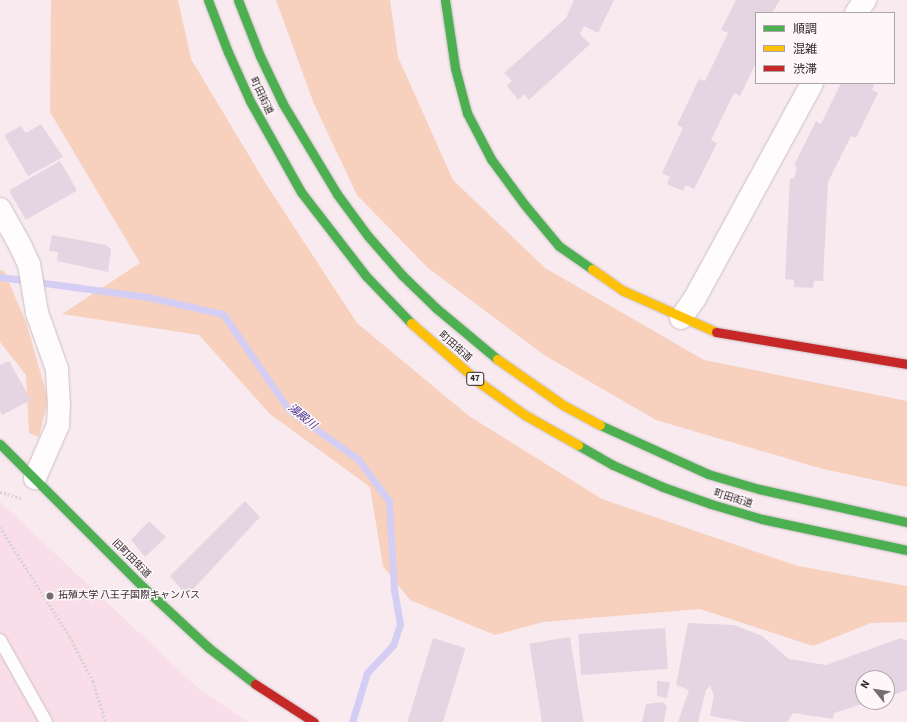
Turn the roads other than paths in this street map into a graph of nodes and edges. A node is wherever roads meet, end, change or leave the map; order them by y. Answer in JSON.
{"nodes":[{"id":1,"x":208,"y":0,"type":"edge"},
{"id":2,"x":238,"y":0,"type":"edge"},
{"id":3,"x":445,"y":0,"type":"edge"},
{"id":4,"x":865,"y":0,"type":"edge"},
{"id":5,"x":857,"y":12,"type":"edge"},
{"id":6,"x":811,"y":84,"type":"edge"},
{"id":7,"x":0,"y":209,"type":"edge"},
{"id":8,"x":681,"y":318,"type":"junction"},
{"id":9,"x":907,"y":364,"type":"edge"},
{"id":10,"x":0,"y":444,"type":"edge"},
{"id":11,"x":34,"y":478,"type":"junction"},
{"id":12,"x":907,"y":522,"type":"edge"},
{"id":13,"x":907,"y":550,"type":"edge"},
{"id":14,"x":0,"y":640,"type":"edge"},
{"id":15,"x":46,"y":722,"type":"edge"},
{"id":16,"x":314,"y":722,"type":"edge"}],
"edges":[{"from":1,"to":13,"type":"main road","name":"町田街道","number":"47"},
{"from":2,"to":12,"type":"main road","name":"町田街道"},
{"from":3,"to":8,"type":"main road"},
{"from":4,"to":5,"type":"street"},
{"from":6,"to":8,"type":"street"},
{"from":7,"to":11,"type":"street"},
{"from":8,"to":9,"type":"main road"},
{"from":10,"to":11,"type":"main road","name":"旧町田街道"},
{"from":11,"to":16,"type":"main road","name":"旧町田街道"},
{"from":14,"to":15,"type":"lane"}]}
